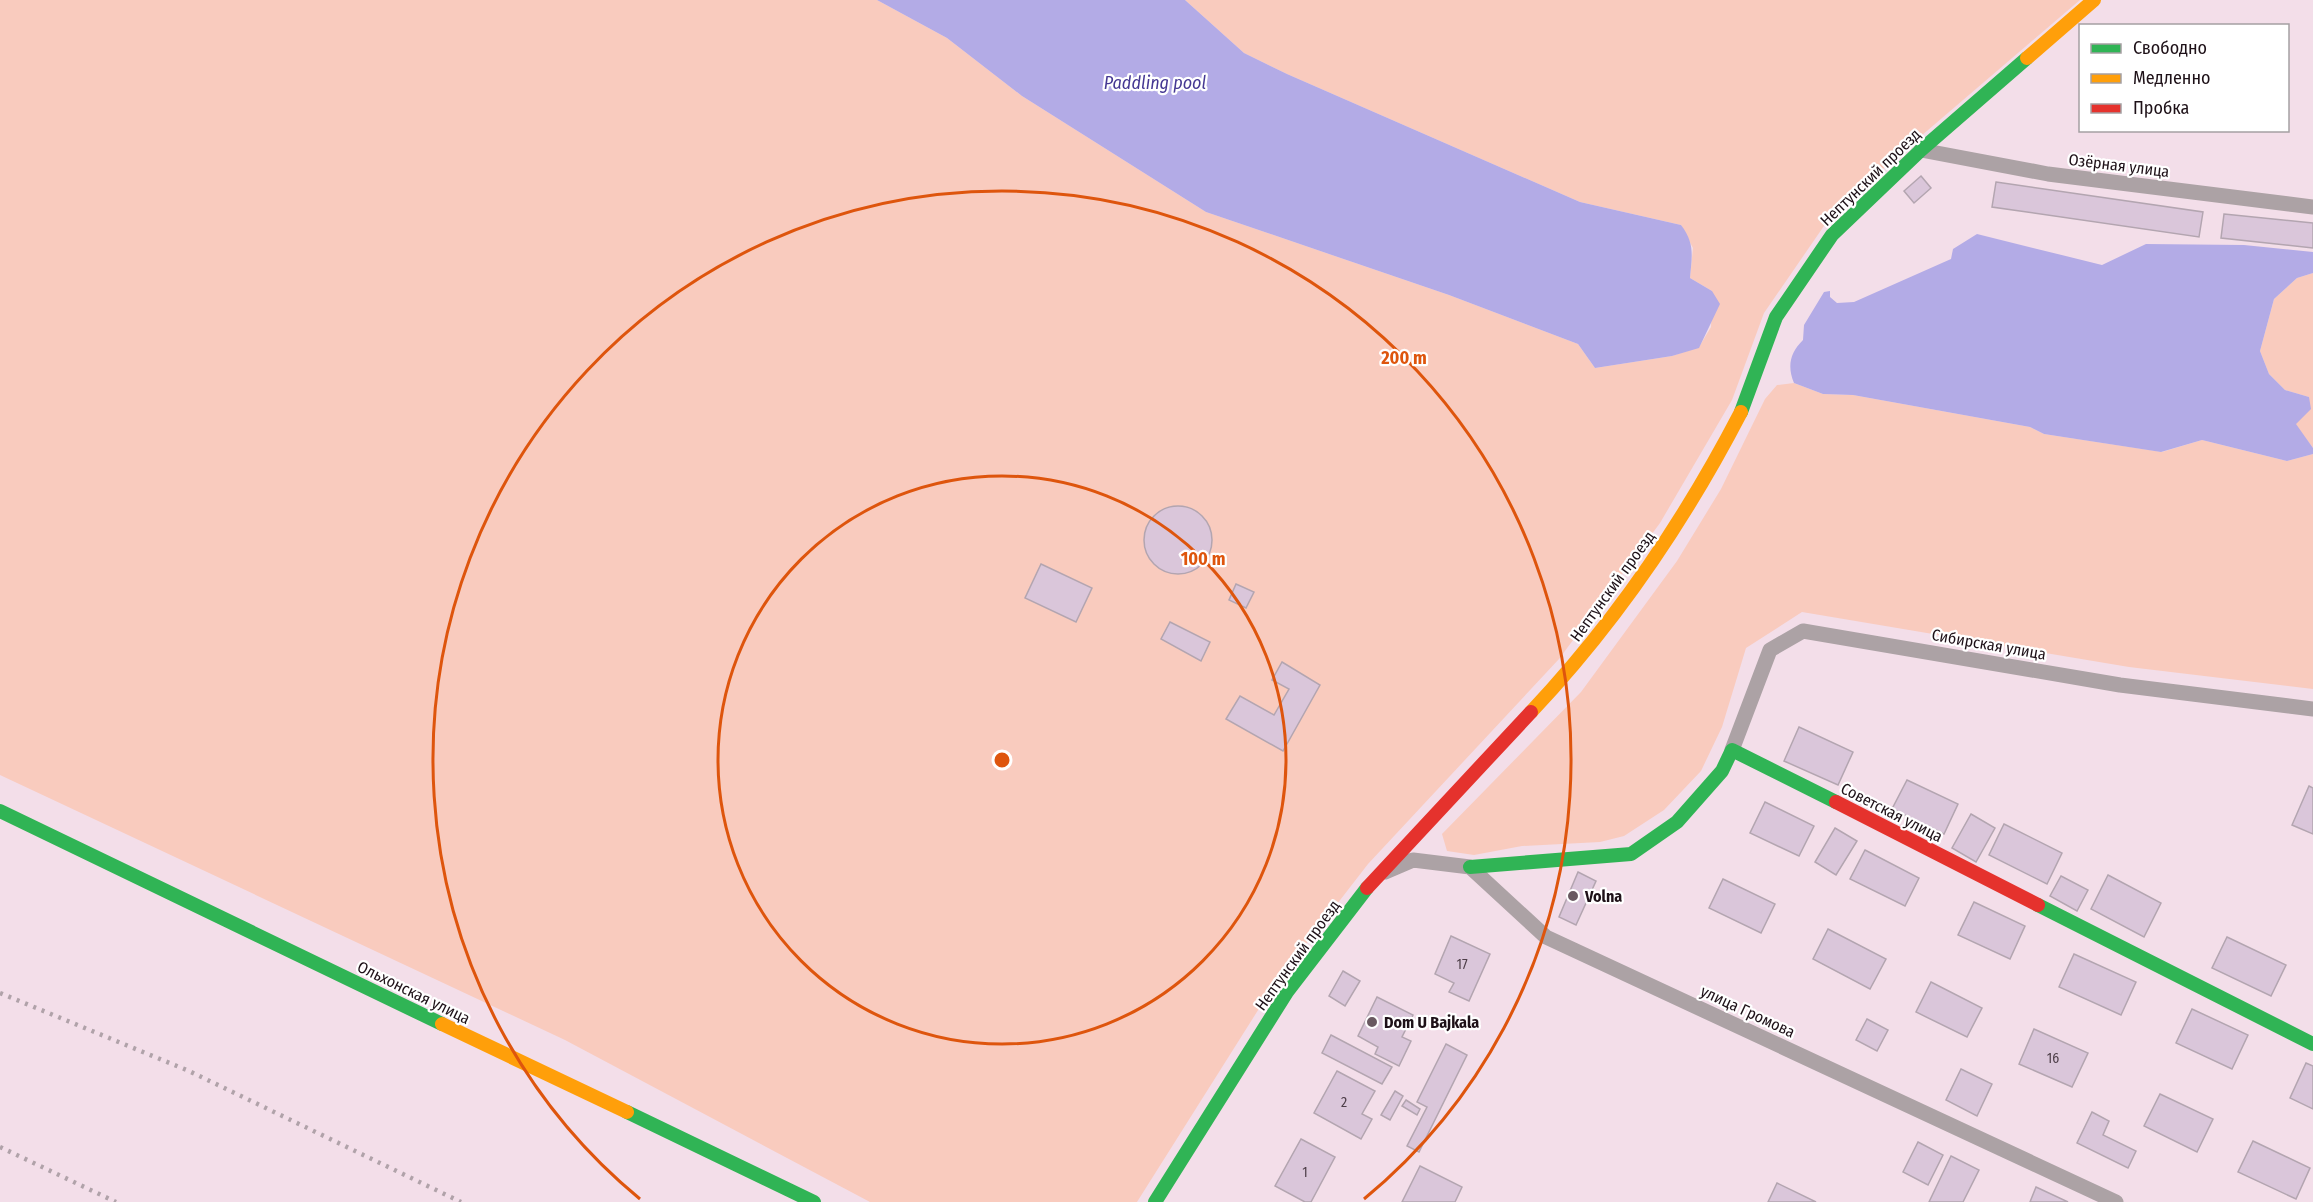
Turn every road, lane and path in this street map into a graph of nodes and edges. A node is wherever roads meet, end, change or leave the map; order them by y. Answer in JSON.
{"nodes":[{"id":1,"x":2094,"y":0,"type":"edge"},
{"id":2,"x":1921,"y":150,"type":"junction"},
{"id":3,"x":2313,"y":207,"type":"edge"},
{"id":4,"x":2313,"y":709,"type":"edge"},
{"id":5,"x":1732,"y":750,"type":"junction"},
{"id":6,"x":0,"y":811,"type":"edge"},
{"id":7,"x":1470,"y":867,"type":"junction"},
{"id":8,"x":1377,"y":876,"type":"junction"},
{"id":9,"x":2313,"y":1044,"type":"edge"},
{"id":10,"x":814,"y":1202,"type":"edge"},
{"id":11,"x":1155,"y":1202,"type":"edge"},
{"id":12,"x":2116,"y":1202,"type":"edge"}],
"edges":[{"from":1,"to":2,"type":"street","name":"Нептунский проезд"},
{"from":2,"to":3,"type":"street","name":"Озёрная улица"},
{"from":2,"to":8,"type":"street","name":"Нептунский проезд"},
{"from":4,"to":5,"type":"street","name":"Сибирская улица"},
{"from":5,"to":7,"type":"street"},
{"from":5,"to":9,"type":"street","name":"Советская улица"},
{"from":6,"to":10,"type":"street","name":"Ольхонская улица"},
{"from":7,"to":8,"type":"street"},
{"from":7,"to":12,"type":"street","name":"улица Громова"},
{"from":8,"to":11,"type":"street","name":"Нептунский проезд"}]}
